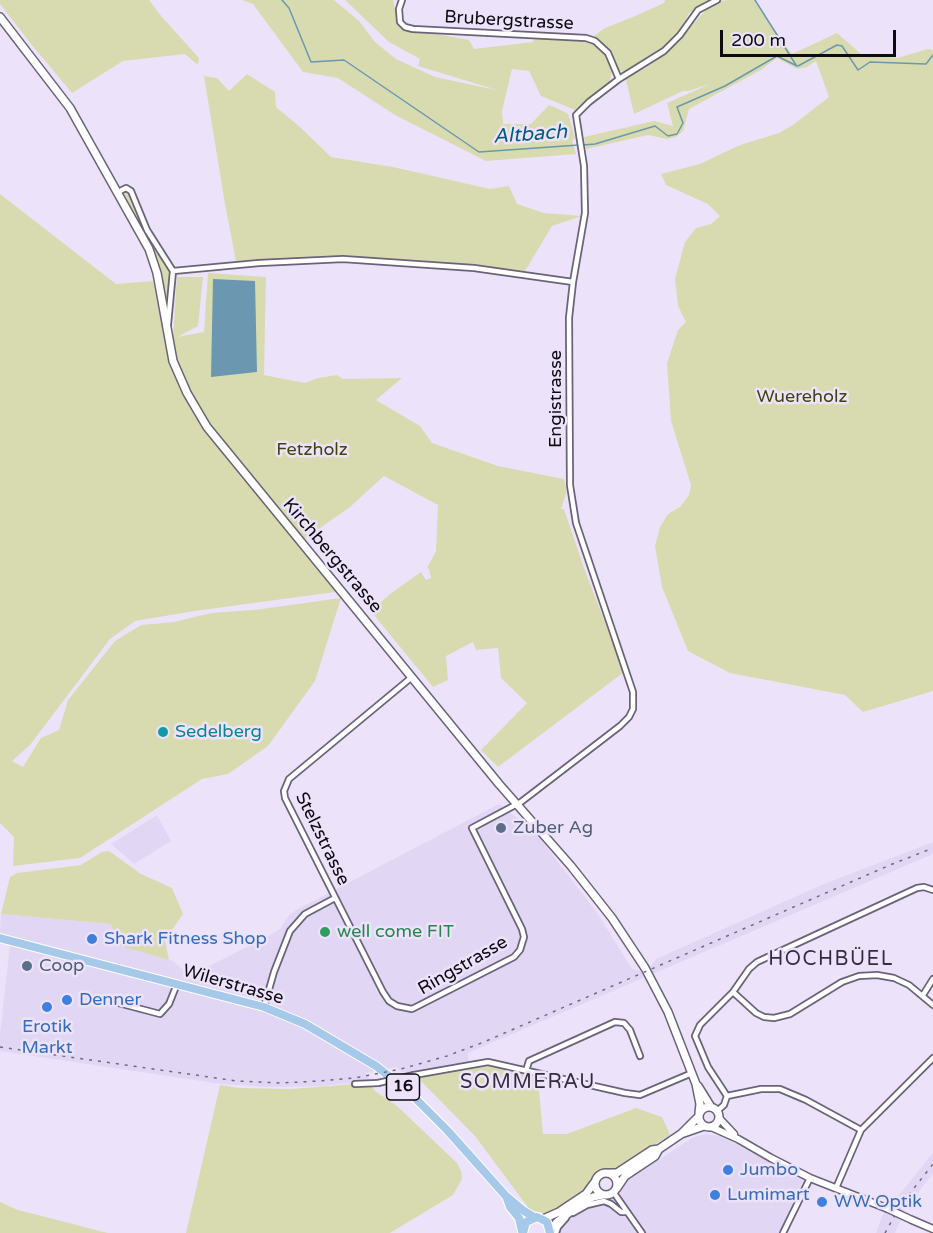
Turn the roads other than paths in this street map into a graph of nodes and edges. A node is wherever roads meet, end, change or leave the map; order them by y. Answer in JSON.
{"nodes":[{"id":1,"x":402,"y":0,"type":"edge"},
{"id":2,"x":717,"y":0,"type":"edge"},
{"id":3,"x":0,"y":17,"type":"edge"},
{"id":4,"x":619,"y":79,"type":"junction"},
{"id":5,"x":118,"y":192,"type":"junction"},
{"id":6,"x":173,"y":271,"type":"junction"},
{"id":7,"x":573,"y":282,"type":"junction"},
{"id":8,"x":167,"y":333,"type":"junction"},
{"id":9,"x":412,"y":677,"type":"junction"},
{"id":10,"x":517,"y":805,"type":"junction"},
{"id":11,"x":933,"y":890,"type":"edge"},
{"id":12,"x":336,"y":898,"type":"junction"},
{"id":13,"x":0,"y":938,"type":"edge"},
{"id":14,"x":933,"y":979,"type":"edge"},
{"id":15,"x":177,"y":984,"type":"junction"},
{"id":16,"x":733,"y":993,"type":"junction"},
{"id":17,"x":923,"y":995,"type":"junction"},
{"id":18,"x":107,"y":1000,"type":"dead end"},
{"id":19,"x":933,"y":1005,"type":"edge"},
{"id":20,"x":264,"y":1007,"type":"junction"},
{"id":21,"x":640,"y":1056,"type":"dead end"},
{"id":22,"x":933,"y":1058,"type":"edge"},
{"id":23,"x":526,"y":1071,"type":"junction"},
{"id":24,"x":693,"y":1073,"type":"junction"},
{"id":25,"x":355,"y":1084,"type":"dead end"},
{"id":26,"x":696,"y":1084,"type":"junction"},
{"id":27,"x":727,"y":1096,"type":"junction"},
{"id":28,"x":716,"y":1112,"type":"junction"},
{"id":29,"x":699,"y":1115,"type":"junction"},
{"id":30,"x":707,"y":1126,"type":"junction"},
{"id":31,"x":861,"y":1130,"type":"junction"},
{"id":32,"x":681,"y":1134,"type":"junction"},
{"id":33,"x":738,"y":1139,"type":"junction"},
{"id":34,"x":659,"y":1149,"type":"junction"},
{"id":35,"x":610,"y":1173,"type":"junction"},
{"id":36,"x":810,"y":1178,"type":"junction"},
{"id":37,"x":596,"y":1181,"type":"junction"},
{"id":38,"x":836,"y":1188,"type":"junction"},
{"id":39,"x":616,"y":1191,"type":"junction"},
{"id":40,"x":505,"y":1195,"type":"junction"},
{"id":41,"x":603,"y":1195,"type":"junction"},
{"id":42,"x":627,"y":1212,"type":"junction"},
{"id":43,"x":534,"y":1217,"type":"junction"},
{"id":44,"x":543,"y":1219,"type":"junction"},
{"id":45,"x":933,"y":1229,"type":"edge"},
{"id":46,"x":522,"y":1232,"type":"edge"},
{"id":47,"x":552,"y":1232,"type":"edge"},
{"id":48,"x":642,"y":1233,"type":"edge"},
{"id":49,"x":783,"y":1233,"type":"edge"}],
"edges":[{"from":1,"to":4,"type":"street","name":"Brubergstrasse"},
{"from":2,"to":4,"type":"street","name":"Engistrasse"},
{"from":3,"to":5,"type":"main road","name":"Kirchbergstrasse"},
{"from":4,"to":7,"type":"street","name":"Engistrasse"},
{"from":5,"to":6,"type":"street"},
{"from":5,"to":8,"type":"main road","name":"Kirchbergstrasse"},
{"from":6,"to":7,"type":"street"},
{"from":6,"to":8,"type":"street"},
{"from":7,"to":10,"type":"street","name":"Engistrasse"},
{"from":8,"to":9,"type":"main road","name":"Kirchbergstrasse"},
{"from":9,"to":10,"type":"main road","name":"Kirchbergstrasse"},
{"from":9,"to":12,"type":"street","name":"Stelzstrasse"},
{"from":10,"to":12,"type":"street","name":"Ringstrasse"},
{"from":10,"to":24,"type":"main road","name":"Kirchbergstrasse"},
{"from":11,"to":16,"type":"street"},
{"from":12,"to":20,"type":"street","name":"Stelzstrasse"},
{"from":13,"to":15,"type":"main road","name":"Wilerstrasse","number":"16"},
{"from":14,"to":17,"type":"street"},
{"from":15,"to":18,"type":"street"},
{"from":15,"to":20,"type":"main road","name":"Wilerstrasse","number":"16"},
{"from":16,"to":17,"type":"street"},
{"from":16,"to":27,"type":"street"},
{"from":17,"to":19,"type":"street"},
{"from":20,"to":40,"type":"main road","name":"Wilerstrasse","number":"16"},
{"from":21,"to":23,"type":"street"},
{"from":22,"to":31,"type":"street"},
{"from":23,"to":24,"type":"street"},
{"from":23,"to":25,"type":"street","bridge":true},
{"from":24,"to":26,"type":"main road","name":"Kirchbergstrasse"},
{"from":26,"to":28,"type":"main road","name":"Kirchbergstrasse"},
{"from":26,"to":29,"type":"main road","name":"Kirchbergstrasse"},
{"from":27,"to":28,"type":"street"},
{"from":27,"to":31,"type":"street"},
{"from":28,"to":29,"type":"main road"},
{"from":28,"to":30,"type":"main road"},
{"from":28,"to":33,"type":"street"},
{"from":29,"to":30,"type":"main road"},
{"from":29,"to":32,"type":"main road"},
{"from":30,"to":32,"type":"main road"},
{"from":30,"to":33,"type":"street"},
{"from":31,"to":38,"type":"street"},
{"from":32,"to":34,"type":"main road"},
{"from":33,"to":36,"type":"street"},
{"from":34,"to":35,"type":"main road"},
{"from":34,"to":39,"type":"main road"},
{"from":35,"to":37,"type":"main road"},
{"from":35,"to":39,"type":"main road"},
{"from":36,"to":38,"type":"street"},
{"from":36,"to":49,"type":"street"},
{"from":37,"to":41,"type":"main road"},
{"from":37,"to":44,"type":"main road"},
{"from":38,"to":45,"type":"street","bridge":true},
{"from":39,"to":41,"type":"main road"},
{"from":39,"to":42,"type":"street"},
{"from":40,"to":43,"type":"main road","name":"Wilerstrasse","number":"16"},
{"from":40,"to":46,"type":"main road","name":"Wilerstrasse","number":"16"},
{"from":41,"to":47,"type":"main road"},
{"from":42,"to":47,"type":"street"},
{"from":42,"to":48,"type":"street"},
{"from":43,"to":44,"type":"main road"},
{"from":43,"to":46,"type":"main road"},
{"from":44,"to":47,"type":"main road"}]}
